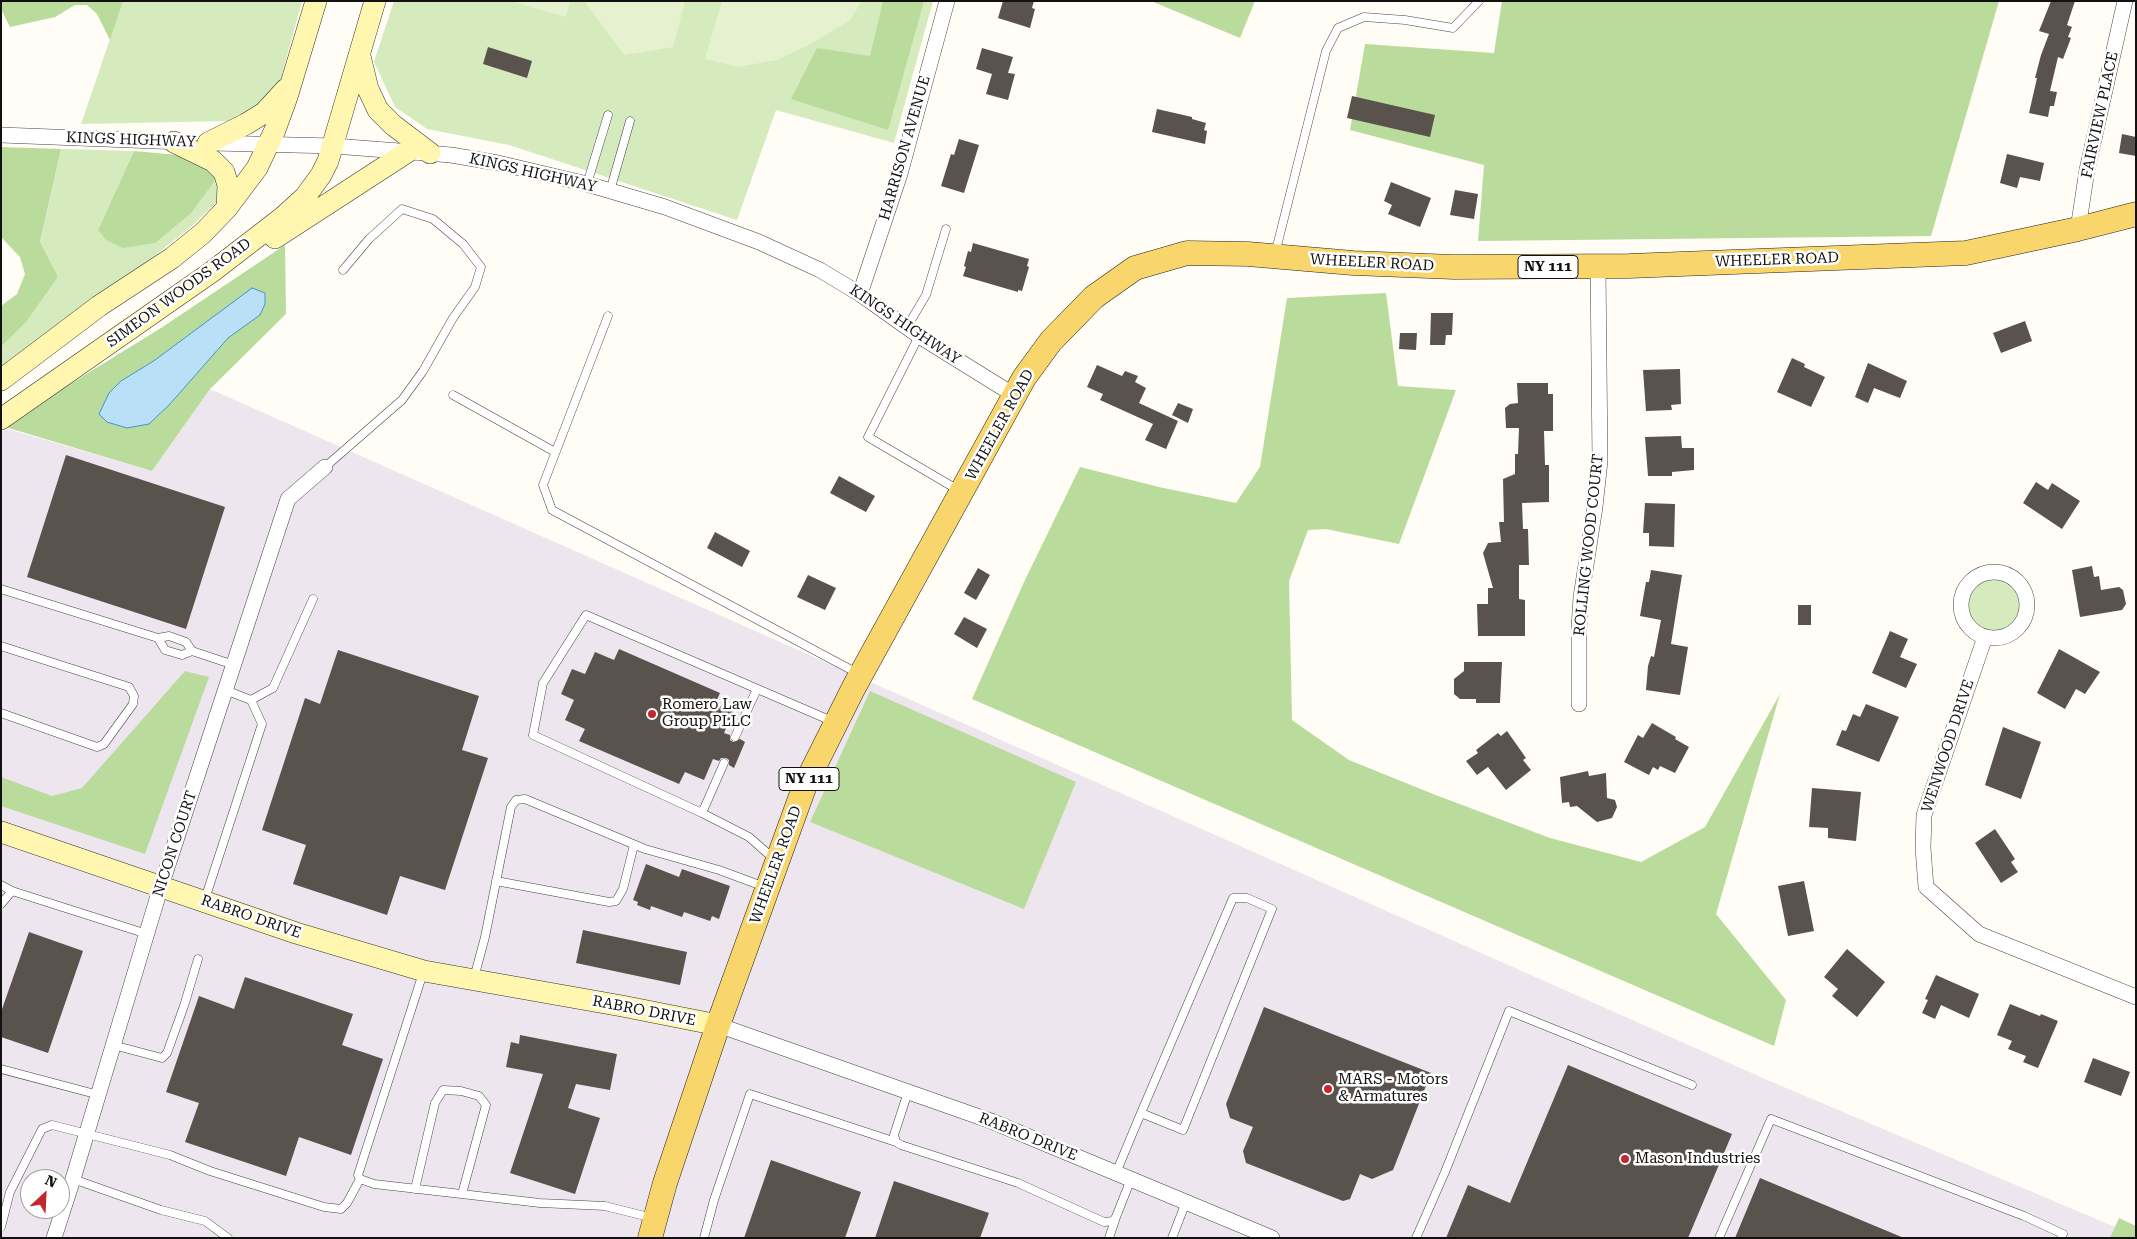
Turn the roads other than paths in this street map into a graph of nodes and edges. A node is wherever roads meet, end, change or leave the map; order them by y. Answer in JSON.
{"nodes":[{"id":1,"x":316,"y":1,"type":"edge"},
{"id":2,"x":375,"y":1,"type":"edge"},
{"id":3,"x":947,"y":1,"type":"edge"},
{"id":4,"x":1479,"y":1,"type":"edge"},
{"id":5,"x":2125,"y":1,"type":"edge"},
{"id":6,"x":359,"y":55,"type":"junction"},
{"id":7,"x":292,"y":81,"type":"junction"},
{"id":8,"x":608,"y":115,"type":"dead end"},
{"id":9,"x":630,"y":121,"type":"dead end"},
{"id":10,"x":1,"y":136,"type":"edge"},
{"id":11,"x":174,"y":142,"type":"junction"},
{"id":12,"x":208,"y":143,"type":"junction"},
{"id":13,"x":269,"y":144,"type":"junction"},
{"id":14,"x":334,"y":146,"type":"junction"},
{"id":15,"x":409,"y":151,"type":"junction"},
{"id":16,"x":430,"y":152,"type":"junction"},
{"id":17,"x":587,"y":184,"type":"junction"},
{"id":18,"x":610,"y":191,"type":"junction"},
{"id":19,"x":227,"y":208,"type":"junction"},
{"id":20,"x":2136,"y":214,"type":"edge"},
{"id":21,"x":2078,"y":228,"type":"junction"},
{"id":22,"x":946,"y":229,"type":"dead end"},
{"id":23,"x":1274,"y":256,"type":"junction"},
{"id":24,"x":1598,"y":266,"type":"junction"},
{"id":25,"x":343,"y":270,"type":"dead end"},
{"id":26,"x":213,"y":271,"type":"junction"},
{"id":27,"x":860,"y":294,"type":"junction"},
{"id":28,"x":608,"y":316,"type":"dead end"},
{"id":29,"x":907,"y":327,"type":"junction"},
{"id":30,"x":919,"y":336,"type":"junction"},
{"id":31,"x":1,"y":380,"type":"edge"},
{"id":32,"x":453,"y":395,"type":"dead end"},
{"id":33,"x":1014,"y":395,"type":"junction"},
{"id":34,"x":1,"y":419,"type":"edge"},
{"id":35,"x":555,"y":452,"type":"junction"},
{"id":36,"x":325,"y":467,"type":"joint"},
{"id":37,"x":962,"y":492,"type":"junction"},
{"id":38,"x":1,"y":589,"type":"edge"},
{"id":39,"x":313,"y":599,"type":"dead end"},
{"id":40,"x":1985,"y":637,"type":"junction"},
{"id":41,"x":158,"y":638,"type":"junction"},
{"id":42,"x":1,"y":646,"type":"edge"},
{"id":43,"x":192,"y":651,"type":"junction"},
{"id":44,"x":234,"y":664,"type":"junction"},
{"id":45,"x":861,"y":675,"type":"junction"},
{"id":46,"x":756,"y":689,"type":"junction"},
{"id":47,"x":225,"y":690,"type":"junction"},
{"id":48,"x":250,"y":700,"type":"junction"},
{"id":49,"x":1579,"y":704,"type":"dead end"},
{"id":50,"x":1,"y":713,"type":"edge"},
{"id":51,"x":836,"y":723,"type":"junction"},
{"id":52,"x":735,"y":737,"type":"dead end"},
{"id":53,"x":724,"y":763,"type":"dead end"},
{"id":54,"x":702,"y":812,"type":"junction"},
{"id":55,"x":1,"y":832,"type":"edge"},
{"id":56,"x":634,"y":845,"type":"junction"},
{"id":57,"x":777,"y":862,"type":"junction"},
{"id":58,"x":496,"y":881,"type":"junction"},
{"id":59,"x":1,"y":885,"type":"edge"},
{"id":60,"x":161,"y":886,"type":"junction"},
{"id":61,"x":767,"y":888,"type":"junction"},
{"id":62,"x":12,"y":891,"type":"junction"},
{"id":63,"x":204,"y":901,"type":"junction"},
{"id":64,"x":1,"y":904,"type":"edge"},
{"id":65,"x":147,"y":934,"type":"junction"},
{"id":66,"x":198,"y":959,"type":"dead end"},
{"id":67,"x":424,"y":971,"type":"junction"},
{"id":68,"x":473,"y":980,"type":"junction"},
{"id":69,"x":2136,"y":997,"type":"edge"},
{"id":70,"x":718,"y":1025,"type":"junction"},
{"id":71,"x":113,"y":1045,"type":"junction"},
{"id":72,"x":1,"y":1069,"type":"edge"},
{"id":73,"x":1692,"y":1085,"type":"dead end"},
{"id":74,"x":908,"y":1092,"type":"junction"},
{"id":75,"x":99,"y":1095,"type":"junction"},
{"id":76,"x":1142,"y":1112,"type":"junction"},
{"id":77,"x":86,"y":1133,"type":"junction"},
{"id":78,"x":896,"y":1142,"type":"junction"},
{"id":79,"x":1116,"y":1173,"type":"junction"},
{"id":80,"x":360,"y":1178,"type":"junction"},
{"id":81,"x":73,"y":1179,"type":"junction"},
{"id":82,"x":1131,"y":1179,"type":"junction"},
{"id":83,"x":415,"y":1188,"type":"junction"},
{"id":84,"x":462,"y":1194,"type":"junction"},
{"id":85,"x":1186,"y":1202,"type":"junction"},
{"id":86,"x":1116,"y":1217,"type":"junction"},
{"id":87,"x":1,"y":1227,"type":"edge"},
{"id":88,"x":653,"y":1228,"type":"edge"},
{"id":89,"x":54,"y":1238,"type":"edge"},
{"id":90,"x":228,"y":1238,"type":"edge"},
{"id":91,"x":704,"y":1238,"type":"edge"},
{"id":92,"x":1109,"y":1238,"type":"edge"},
{"id":93,"x":1172,"y":1238,"type":"edge"},
{"id":94,"x":1272,"y":1238,"type":"edge"},
{"id":95,"x":1416,"y":1238,"type":"edge"},
{"id":96,"x":1719,"y":1238,"type":"edge"},
{"id":97,"x":2061,"y":1238,"type":"edge"}],
"edges":[{"from":1,"to":7,"type":"street"},
{"from":2,"to":6,"type":"street","name":"SIMEON WOODS ROAD"},
{"from":3,"to":27,"type":"street","name":"HARRISON AVENUE"},
{"from":4,"to":23,"type":"lane"},
{"from":5,"to":21,"type":"street","name":"FAIRVIEW PLACE"},
{"from":6,"to":14,"type":"street","name":"SIMEON WOODS ROAD"},
{"from":6,"to":16,"type":"street"},
{"from":7,"to":12,"type":"street"},
{"from":7,"to":13,"type":"street"},
{"from":8,"to":17,"type":"lane"},
{"from":9,"to":18,"type":"lane"},
{"from":10,"to":11,"type":"street","name":"KINGS HIGHWAY"},
{"from":11,"to":12,"type":"street","name":"KINGS HIGHWAY"},
{"from":11,"to":19,"type":"street"},
{"from":12,"to":13,"type":"street","name":"KINGS HIGHWAY"},
{"from":13,"to":14,"type":"street","name":"KINGS HIGHWAY"},
{"from":13,"to":19,"type":"street"},
{"from":14,"to":15,"type":"street","name":"KINGS HIGHWAY"},
{"from":14,"to":26,"type":"street","name":"SIMEON WOODS ROAD"},
{"from":15,"to":16,"type":"street","name":"KINGS HIGHWAY"},
{"from":15,"to":26,"type":"street"},
{"from":16,"to":17,"type":"street","name":"KINGS HIGHWAY"},
{"from":17,"to":18,"type":"street","name":"KINGS HIGHWAY"},
{"from":18,"to":27,"type":"street","name":"KINGS HIGHWAY"},
{"from":19,"to":31,"type":"street"},
{"from":20,"to":21,"type":"main road","name":"WHEELER ROAD","number":"NY 111"},
{"from":21,"to":24,"type":"main road","name":"WHEELER ROAD","number":"NY 111"},
{"from":22,"to":29,"type":"lane"},
{"from":23,"to":24,"type":"main road","name":"WHEELER ROAD","number":"NY 111"},
{"from":23,"to":33,"type":"main road","name":"WHEELER ROAD","number":"NY 111"},
{"from":24,"to":49,"type":"street","name":"ROLLING WOOD COURT"},
{"from":25,"to":36,"type":"lane"},
{"from":26,"to":34,"type":"street","name":"SIMEON WOODS ROAD"},
{"from":27,"to":29,"type":"street","name":"KINGS HIGHWAY"},
{"from":28,"to":35,"type":"lane"},
{"from":29,"to":30,"type":"street","name":"KINGS HIGHWAY"},
{"from":30,"to":33,"type":"street","name":"KINGS HIGHWAY"},
{"from":30,"to":37,"type":"lane"},
{"from":32,"to":35,"type":"lane"},
{"from":33,"to":37,"type":"main road","name":"WHEELER ROAD","number":"NY 111"},
{"from":35,"to":45,"type":"lane"},
{"from":36,"to":44,"type":"street","name":"NICON COURT"},
{"from":37,"to":45,"type":"main road","name":"WHEELER ROAD","number":"NY 111"},
{"from":38,"to":41,"type":"lane"},
{"from":39,"to":48,"type":"lane"},
{"from":40,"to":40,"type":"street"},
{"from":40,"to":69,"type":"street","name":"WENWOOD DRIVE"},
{"from":41,"to":43,"type":"lane"},
{"from":41,"to":43,"type":"lane"},
{"from":42,"to":50,"type":"lane"},
{"from":43,"to":44,"type":"lane"},
{"from":44,"to":47,"type":"street","name":"NICON COURT"},
{"from":45,"to":51,"type":"main road","name":"WHEELER ROAD","number":"NY 111"},
{"from":46,"to":51,"type":"lane"},
{"from":46,"to":52,"type":"lane"},
{"from":46,"to":54,"type":"lane"},
{"from":47,"to":48,"type":"lane"},
{"from":47,"to":60,"type":"street","name":"NICON COURT"},
{"from":48,"to":63,"type":"lane"},
{"from":51,"to":57,"type":"main road","name":"WHEELER ROAD","number":"NY 111"},
{"from":53,"to":54,"type":"lane"},
{"from":54,"to":57,"type":"lane"},
{"from":55,"to":60,"type":"street","name":"RABRO DRIVE"},
{"from":56,"to":58,"type":"lane"},
{"from":56,"to":58,"type":"lane"},
{"from":56,"to":61,"type":"lane"},
{"from":57,"to":61,"type":"main road","name":"WHEELER ROAD","number":"NY 111"},
{"from":58,"to":68,"type":"lane"},
{"from":59,"to":62,"type":"lane"},
{"from":60,"to":63,"type":"street","name":"RABRO DRIVE"},
{"from":60,"to":65,"type":"street","name":"NICON COURT"},
{"from":61,"to":70,"type":"main road","name":"WHEELER ROAD","number":"NY 111"},
{"from":62,"to":64,"type":"lane"},
{"from":62,"to":65,"type":"lane"},
{"from":63,"to":67,"type":"street","name":"RABRO DRIVE"},
{"from":65,"to":71,"type":"street","name":"NICON COURT"},
{"from":66,"to":71,"type":"lane"},
{"from":67,"to":68,"type":"street","name":"RABRO DRIVE"},
{"from":67,"to":80,"type":"lane"},
{"from":68,"to":70,"type":"street","name":"RABRO DRIVE"},
{"from":70,"to":74,"type":"street","name":"RABRO DRIVE"},
{"from":70,"to":88,"type":"main road","name":"WHEELER ROAD","number":"NY 111"},
{"from":71,"to":75,"type":"street","name":"NICON COURT"},
{"from":72,"to":75,"type":"lane"},
{"from":73,"to":95,"type":"lane"},
{"from":74,"to":78,"type":"lane"},
{"from":74,"to":79,"type":"street","name":"RABRO DRIVE"},
{"from":75,"to":77,"type":"street","name":"NICON COURT"},
{"from":76,"to":76,"type":"lane"},
{"from":76,"to":79,"type":"lane"},
{"from":77,"to":80,"type":"lane"},
{"from":77,"to":81,"type":"street","name":"NICON COURT"},
{"from":77,"to":87,"type":"lane"},
{"from":78,"to":86,"type":"lane"},
{"from":78,"to":91,"type":"lane"},
{"from":79,"to":82,"type":"street","name":"RABRO DRIVE"},
{"from":80,"to":83,"type":"lane"},
{"from":81,"to":89,"type":"street","name":"NICON COURT"},
{"from":81,"to":90,"type":"lane"},
{"from":82,"to":85,"type":"street","name":"RABRO DRIVE"},
{"from":82,"to":86,"type":"lane"},
{"from":83,"to":84,"type":"lane"},
{"from":83,"to":84,"type":"lane"},
{"from":84,"to":88,"type":"lane"},
{"from":85,"to":93,"type":"lane"},
{"from":85,"to":94,"type":"street","name":"RABRO DRIVE"},
{"from":86,"to":92,"type":"lane"},
{"from":96,"to":97,"type":"lane"}]}
